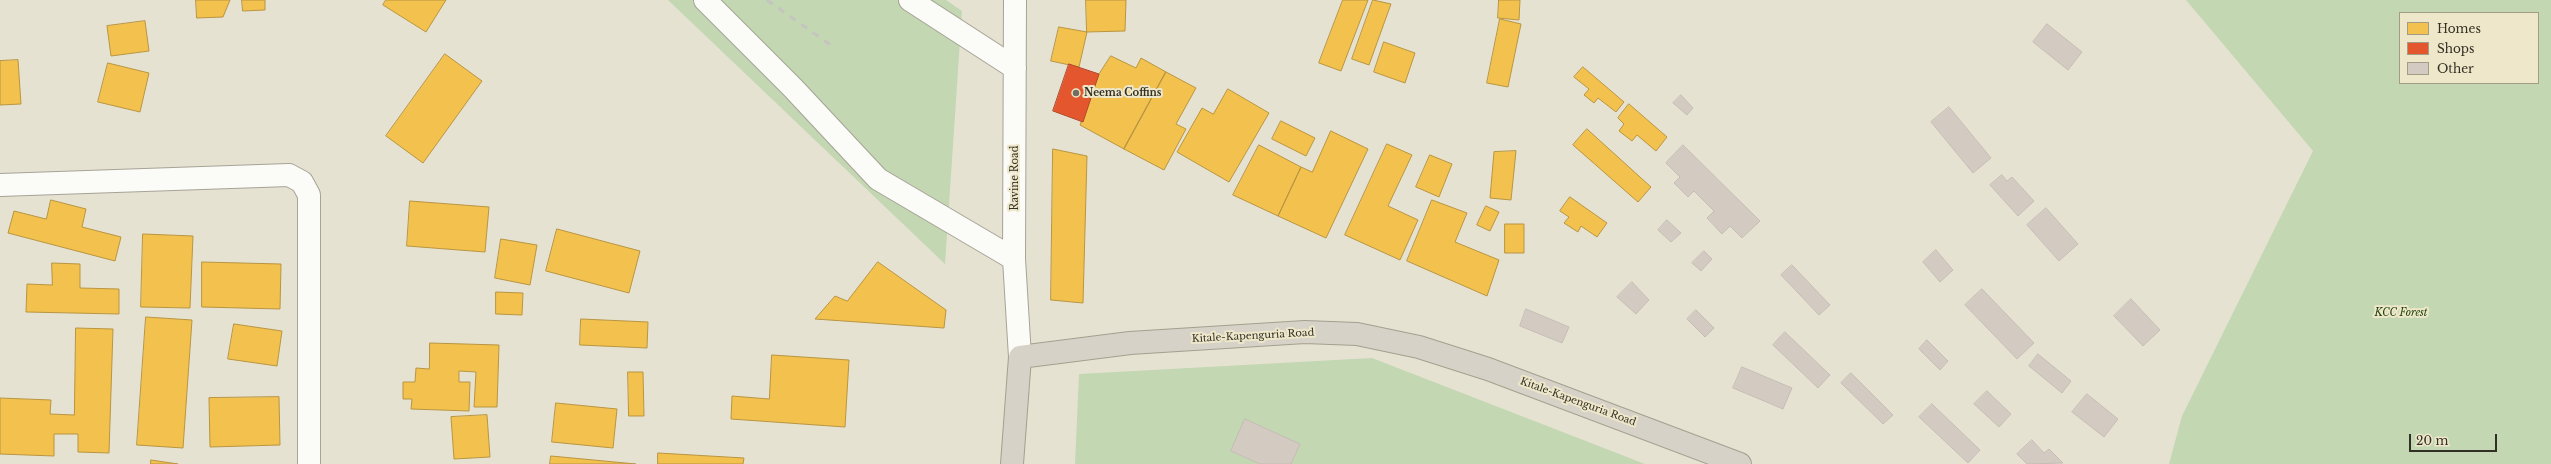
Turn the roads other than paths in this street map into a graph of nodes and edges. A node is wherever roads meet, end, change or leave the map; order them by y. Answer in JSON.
{"nodes":[{"id":1,"x":705,"y":0,"type":"edge"},
{"id":2,"x":910,"y":0,"type":"edge"},
{"id":3,"x":1015,"y":0,"type":"edge"},
{"id":4,"x":1015,"y":68,"type":"junction"},
{"id":5,"x":0,"y":185,"type":"edge"},
{"id":6,"x":1014,"y":260,"type":"junction"},
{"id":7,"x":1020,"y":357,"type":"junction"},
{"id":8,"x":309,"y":464,"type":"edge"},
{"id":9,"x":1012,"y":464,"type":"edge"},
{"id":10,"x":1740,"y":464,"type":"edge"}],
"edges":[{"from":1,"to":6,"type":"street"},
{"from":2,"to":4,"type":"street"},
{"from":3,"to":4,"type":"street","name":"Ravine Road"},
{"from":4,"to":6,"type":"street","name":"Ravine Road"},
{"from":5,"to":8,"type":"street"},
{"from":6,"to":7,"type":"street","name":"Ravine Road"},
{"from":7,"to":9,"type":"highway"},
{"from":7,"to":10,"type":"highway","name":"Kitale-Kapenguria Road"}]}
